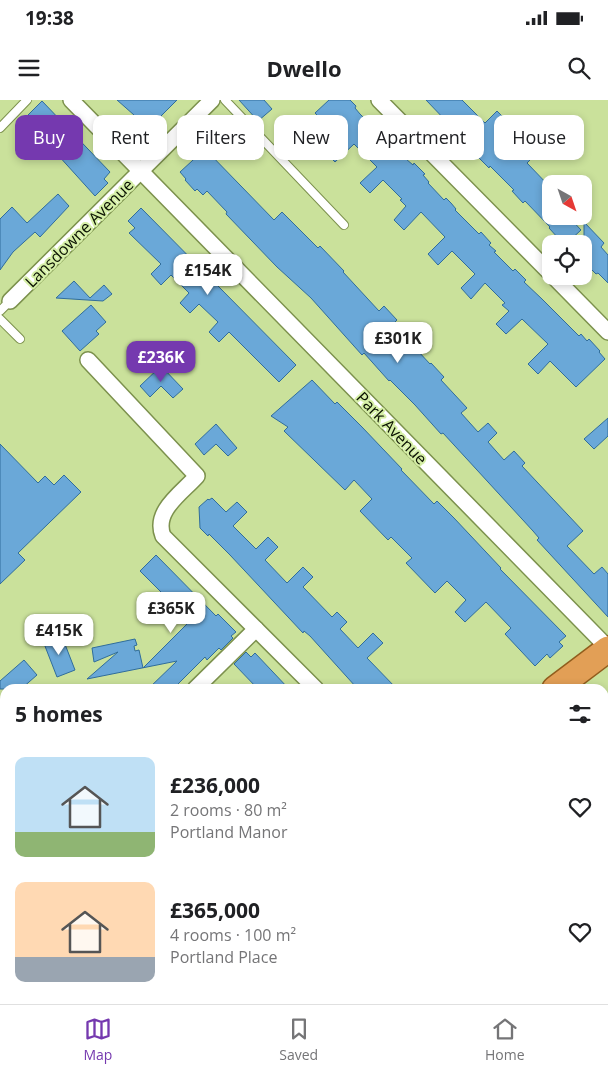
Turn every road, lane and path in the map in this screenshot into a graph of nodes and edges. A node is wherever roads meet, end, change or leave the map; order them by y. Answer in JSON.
{"nodes":[{"id":1,"x":27,"y":100,"type":"edge"},
{"id":2,"x":72,"y":100,"type":"edge"},
{"id":3,"x":212,"y":100,"type":"edge"},
{"id":4,"x":226,"y":100,"type":"edge"},
{"id":5,"x":379,"y":100,"type":"edge"},
{"id":6,"x":0,"y":128,"type":"edge"},
{"id":7,"x":141,"y":171,"type":"junction"},
{"id":8,"x":344,"y":224,"type":"dead end"},
{"id":9,"x":542,"y":265,"type":"edge"},
{"id":10,"x":562,"y":285,"type":"edge"},
{"id":11,"x":5,"y":306,"type":"edge"},
{"id":12,"x":0,"y":319,"type":"edge"},
{"id":13,"x":608,"y":332,"type":"edge"},
{"id":14,"x":20,"y":339,"type":"dead end"},
{"id":15,"x":88,"y":360,"type":"dead end"},
{"id":16,"x":256,"y":630,"type":"junction"},
{"id":17,"x":608,"y":648,"type":"edge"},
{"id":18,"x":200,"y":684,"type":"edge"},
{"id":19,"x":311,"y":684,"type":"edge"},
{"id":20,"x":561,"y":684,"type":"edge"}],
"edges":[{"from":1,"to":6,"type":"lane"},
{"from":2,"to":7,"type":"street","name":"Park Avenue"},
{"from":3,"to":7,"type":"street","name":"Lansdowne Avenue"},
{"from":4,"to":8,"type":"lane"},
{"from":5,"to":9,"type":"street"},
{"from":7,"to":11,"type":"street","name":"Lansdowne Avenue"},
{"from":7,"to":17,"type":"street","name":"Park Avenue"},
{"from":10,"to":13,"type":"street"},
{"from":12,"to":14,"type":"lane"},
{"from":15,"to":16,"type":"street"},
{"from":16,"to":18,"type":"street"},
{"from":16,"to":19,"type":"street"},
{"from":17,"to":20,"type":"highway"}]}
